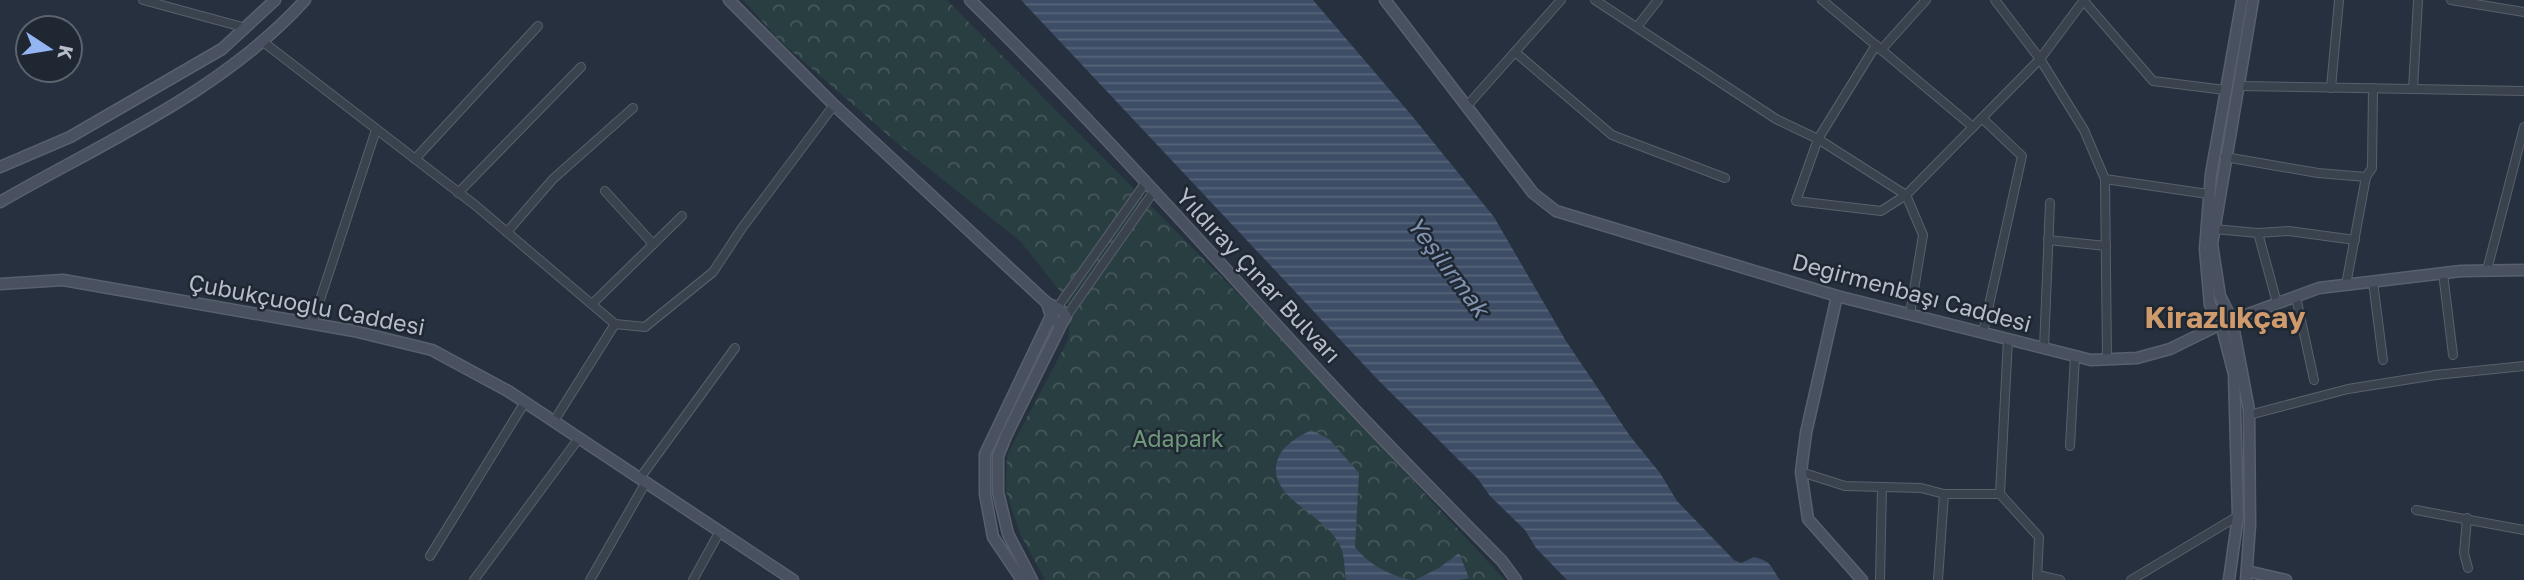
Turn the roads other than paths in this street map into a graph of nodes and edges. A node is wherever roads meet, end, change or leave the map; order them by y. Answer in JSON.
{"nodes":[{"id":1,"x":143,"y":0,"type":"edge"},
{"id":2,"x":275,"y":0,"type":"edge"},
{"id":3,"x":305,"y":0,"type":"edge"},
{"id":4,"x":729,"y":0,"type":"edge"},
{"id":5,"x":970,"y":0,"type":"edge"},
{"id":6,"x":1385,"y":0,"type":"edge"},
{"id":7,"x":1560,"y":0,"type":"edge"},
{"id":8,"x":1595,"y":0,"type":"edge"},
{"id":9,"x":1658,"y":0,"type":"edge"},
{"id":10,"x":1822,"y":0,"type":"edge"},
{"id":11,"x":1926,"y":0,"type":"edge"},
{"id":12,"x":1995,"y":0,"type":"edge"},
{"id":13,"x":2083,"y":0,"type":"edge"},
{"id":14,"x":2242,"y":0,"type":"edge"},
{"id":15,"x":2253,"y":0,"type":"edge"},
{"id":16,"x":2339,"y":0,"type":"edge"},
{"id":17,"x":2418,"y":0,"type":"edge"},
{"id":18,"x":2451,"y":0,"type":"edge"},
{"id":19,"x":2524,"y":12,"type":"edge"},
{"id":20,"x":538,"y":26,"type":"dead end"},
{"id":21,"x":1637,"y":27,"type":"junction"},
{"id":22,"x":246,"y":28,"type":"junction"},
{"id":23,"x":262,"y":41,"type":"junction"},
{"id":24,"x":1878,"y":47,"type":"junction"},
{"id":25,"x":1515,"y":52,"type":"junction"},
{"id":26,"x":2040,"y":60,"type":"junction"},
{"id":27,"x":581,"y":67,"type":"dead end"},
{"id":28,"x":2238,"y":86,"type":"junction"},
{"id":29,"x":2331,"y":88,"type":"junction"},
{"id":30,"x":2373,"y":88,"type":"junction"},
{"id":31,"x":2413,"y":89,"type":"junction"},
{"id":32,"x":2225,"y":90,"type":"junction"},
{"id":33,"x":2524,"y":91,"type":"edge"},
{"id":34,"x":834,"y":105,"type":"junction"},
{"id":35,"x":1466,"y":107,"type":"junction"},
{"id":36,"x":633,"y":108,"type":"dead end"},
{"id":37,"x":1982,"y":118,"type":"junction"},
{"id":38,"x":1973,"y":127,"type":"junction"},
{"id":39,"x":2524,"y":127,"type":"edge"},
{"id":40,"x":376,"y":130,"type":"junction"},
{"id":41,"x":1818,"y":139,"type":"junction"},
{"id":42,"x":2225,"y":157,"type":"junction"},
{"id":43,"x":415,"y":159,"type":"junction"},
{"id":44,"x":2520,"y":160,"type":"edge"},
{"id":45,"x":0,"y":167,"type":"edge"},
{"id":46,"x":2367,"y":177,"type":"junction"},
{"id":47,"x":1725,"y":178,"type":"dead end"},
{"id":48,"x":2105,"y":178,"type":"junction"},
{"id":49,"x":1146,"y":182,"type":"junction"},
{"id":50,"x":605,"y":191,"type":"dead end"},
{"id":51,"x":1154,"y":191,"type":"junction"},
{"id":52,"x":458,"y":192,"type":"junction"},
{"id":53,"x":2208,"y":194,"type":"junction"},
{"id":54,"x":1906,"y":195,"type":"junction"},
{"id":55,"x":0,"y":202,"type":"edge"},
{"id":56,"x":2050,"y":203,"type":"dead end"},
{"id":57,"x":682,"y":216,"type":"dead end"},
{"id":58,"x":2214,"y":229,"type":"junction"},
{"id":59,"x":507,"y":232,"type":"junction"},
{"id":60,"x":2258,"y":233,"type":"junction"},
{"id":61,"x":2048,"y":240,"type":"junction"},
{"id":62,"x":2355,"y":240,"type":"junction"},
{"id":63,"x":653,"y":244,"type":"junction"},
{"id":64,"x":2106,"y":246,"type":"junction"},
{"id":65,"x":2487,"y":270,"type":"junction"},
{"id":66,"x":2524,"y":270,"type":"edge"},
{"id":67,"x":2442,"y":273,"type":"junction"},
{"id":68,"x":2372,"y":282,"type":"junction"},
{"id":69,"x":0,"y":284,"type":"edge"},
{"id":70,"x":2346,"y":285,"type":"junction"},
{"id":71,"x":1837,"y":296,"type":"junction"},
{"id":72,"x":2296,"y":297,"type":"junction"},
{"id":73,"x":2277,"y":303,"type":"junction"},
{"id":74,"x":592,"y":304,"type":"junction"},
{"id":75,"x":1052,"y":309,"type":"junction"},
{"id":76,"x":1910,"y":314,"type":"junction"},
{"id":77,"x":1064,"y":320,"type":"junction"},
{"id":78,"x":2232,"y":320,"type":"junction"},
{"id":79,"x":312,"y":324,"type":"junction"},
{"id":80,"x":615,"y":324,"type":"junction"},
{"id":81,"x":2221,"y":324,"type":"junction"},
{"id":82,"x":1983,"y":332,"type":"junction"},
{"id":83,"x":2008,"y":339,"type":"junction"},
{"id":84,"x":735,"y":348,"type":"dead end"},
{"id":85,"x":2044,"y":348,"type":"junction"},
{"id":86,"x":2453,"y":355,"type":"dead end"},
{"id":87,"x":2075,"y":356,"type":"junction"},
{"id":88,"x":2107,"y":359,"type":"junction"},
{"id":89,"x":2383,"y":360,"type":"dead end"},
{"id":90,"x":2524,"y":366,"type":"edge"},
{"id":91,"x":2314,"y":380,"type":"dead end"},
{"id":92,"x":525,"y":402,"type":"junction"},
{"id":93,"x":2249,"y":415,"type":"junction"},
{"id":94,"x":554,"y":421,"type":"junction"},
{"id":95,"x":579,"y":438,"type":"junction"},
{"id":96,"x":2070,"y":446,"type":"dead end"},
{"id":97,"x":1801,"y":472,"type":"junction"},
{"id":98,"x":643,"y":480,"type":"junction"},
{"id":99,"x":1882,"y":487,"type":"junction"},
{"id":100,"x":1944,"y":494,"type":"junction"},
{"id":101,"x":2000,"y":495,"type":"junction"},
{"id":102,"x":2416,"y":510,"type":"dead end"},
{"id":103,"x":2238,"y":516,"type":"junction"},
{"id":104,"x":2467,"y":518,"type":"junction"},
{"id":105,"x":2524,"y":530,"type":"edge"},
{"id":106,"x":720,"y":531,"type":"junction"},
{"id":107,"x":430,"y":556,"type":"dead end"},
{"id":108,"x":2468,"y":568,"type":"dead end"},
{"id":109,"x":2246,"y":575,"type":"edge"},
{"id":110,"x":2037,"y":577,"type":"edge"},
{"id":111,"x":474,"y":580,"type":"edge"},
{"id":112,"x":590,"y":580,"type":"edge"},
{"id":113,"x":693,"y":580,"type":"edge"},
{"id":114,"x":793,"y":580,"type":"edge"},
{"id":115,"x":1022,"y":580,"type":"edge"},
{"id":116,"x":1032,"y":580,"type":"edge"},
{"id":117,"x":1516,"y":580,"type":"edge"},
{"id":118,"x":1862,"y":580,"type":"edge"},
{"id":119,"x":1880,"y":580,"type":"edge"},
{"id":120,"x":1938,"y":580,"type":"edge"},
{"id":121,"x":2060,"y":580,"type":"edge"},
{"id":122,"x":2131,"y":580,"type":"edge"},
{"id":123,"x":2229,"y":580,"type":"edge"},
{"id":124,"x":2286,"y":580,"type":"edge"}],
"edges":[{"from":1,"to":22,"type":"street"},
{"from":2,"to":22,"type":"main road"},
{"from":3,"to":23,"type":"main road"},
{"from":4,"to":34,"type":"main road"},
{"from":5,"to":49,"type":"main road","name":"Yıldıray Çınar Bulvarı"},
{"from":6,"to":35,"type":"main road","name":"Değirmenbaşı Caddesi"},
{"from":7,"to":25,"type":"street"},
{"from":8,"to":21,"type":"street"},
{"from":9,"to":21,"type":"street"},
{"from":10,"to":24,"type":"street"},
{"from":11,"to":24,"type":"street"},
{"from":12,"to":26,"type":"street"},
{"from":13,"to":26,"type":"street"},
{"from":13,"to":32,"type":"street"},
{"from":14,"to":32,"type":"main road"},
{"from":15,"to":28,"type":"main road"},
{"from":16,"to":29,"type":"street"},
{"from":17,"to":31,"type":"street"},
{"from":18,"to":19,"type":"street"},
{"from":20,"to":43,"type":"street"},
{"from":21,"to":41,"type":"street"},
{"from":22,"to":45,"type":"main road"},
{"from":23,"to":40,"type":"street"},
{"from":23,"to":55,"type":"main road"},
{"from":24,"to":38,"type":"street"},
{"from":24,"to":41,"type":"street"},
{"from":25,"to":35,"type":"street"},
{"from":25,"to":47,"type":"street"},
{"from":26,"to":37,"type":"street"},
{"from":26,"to":48,"type":"street"},
{"from":27,"to":52,"type":"street"},
{"from":28,"to":29,"type":"street"},
{"from":28,"to":42,"type":"main road"},
{"from":29,"to":30,"type":"street"},
{"from":30,"to":31,"type":"street"},
{"from":30,"to":46,"type":"street"},
{"from":31,"to":33,"type":"street"},
{"from":32,"to":53,"type":"main road"},
{"from":34,"to":75,"type":"main road"},
{"from":34,"to":80,"type":"street"},
{"from":35,"to":71,"type":"main road","name":"Değirmenbaşı Caddesi"},
{"from":36,"to":59,"type":"street"},
{"from":37,"to":38,"type":"street"},
{"from":37,"to":82,"type":"street"},
{"from":38,"to":54,"type":"street"},
{"from":39,"to":44,"type":"street"},
{"from":40,"to":43,"type":"street"},
{"from":40,"to":79,"type":"street"},
{"from":41,"to":54,"type":"street"},
{"from":41,"to":54,"type":"street"},
{"from":42,"to":46,"type":"street"},
{"from":42,"to":58,"type":"main road"},
{"from":43,"to":52,"type":"street"},
{"from":44,"to":65,"type":"street"},
{"from":46,"to":62,"type":"street"},
{"from":48,"to":53,"type":"street"},
{"from":48,"to":64,"type":"street"},
{"from":49,"to":51,"type":"main road","name":"Yıldıray Çınar Bulvarı"},
{"from":49,"to":75,"type":"street"},
{"from":50,"to":63,"type":"street"},
{"from":51,"to":77,"type":"street"},
{"from":51,"to":117,"type":"main road","name":"Yıldıray Çınar Bulvarı"},
{"from":52,"to":59,"type":"street"},
{"from":53,"to":81,"type":"main road"},
{"from":54,"to":76,"type":"street"},
{"from":56,"to":61,"type":"street"},
{"from":57,"to":63,"type":"street"},
{"from":58,"to":60,"type":"street"},
{"from":58,"to":78,"type":"main road"},
{"from":59,"to":74,"type":"street"},
{"from":60,"to":62,"type":"street"},
{"from":60,"to":73,"type":"street"},
{"from":61,"to":64,"type":"street"},
{"from":61,"to":85,"type":"street"},
{"from":62,"to":70,"type":"street"},
{"from":63,"to":74,"type":"street"},
{"from":64,"to":88,"type":"street"},
{"from":65,"to":66,"type":"main road","name":"Değirmenbaşı Caddesi"},
{"from":65,"to":67,"type":"main road","name":"Değirmenbaşı Caddesi"},
{"from":67,"to":68,"type":"main road","name":"Değirmenbaşı Caddesi"},
{"from":67,"to":86,"type":"street"},
{"from":68,"to":70,"type":"main road","name":"Değirmenbaşı Caddesi"},
{"from":68,"to":89,"type":"street"},
{"from":69,"to":79,"type":"main road","name":"Çubukçuoğlu Caddesi"},
{"from":70,"to":72,"type":"main road","name":"Değirmenbaşı Caddesi"},
{"from":71,"to":76,"type":"main road","name":"Değirmenbaşı Caddesi"},
{"from":71,"to":97,"type":"main road"},
{"from":72,"to":73,"type":"main road","name":"Değirmenbaşı Caddesi"},
{"from":72,"to":91,"type":"street"},
{"from":73,"to":78,"type":"main road","name":"Değirmenbaşı Caddesi"},
{"from":74,"to":80,"type":"street"},
{"from":75,"to":77,"type":"main road"},
{"from":75,"to":115,"type":"main road"},
{"from":76,"to":82,"type":"main road","name":"Değirmenbaşı Caddesi"},
{"from":77,"to":116,"type":"main road"},
{"from":78,"to":81,"type":"main road","name":"Değirmenbaşı Caddesi"},
{"from":78,"to":93,"type":"main road"},
{"from":79,"to":92,"type":"main road","name":"Çubukçuoğlu Caddesi"},
{"from":80,"to":94,"type":"street"},
{"from":81,"to":88,"type":"main road","name":"Değirmenbaşı Caddesi"},
{"from":81,"to":103,"type":"main road"},
{"from":82,"to":83,"type":"main road","name":"Değirmenbaşı Caddesi"},
{"from":83,"to":85,"type":"main road","name":"Değirmenbaşı Caddesi"},
{"from":83,"to":101,"type":"street"},
{"from":84,"to":98,"type":"street"},
{"from":85,"to":87,"type":"main road","name":"Değirmenbaşı Caddesi"},
{"from":87,"to":88,"type":"main road","name":"Değirmenbaşı Caddesi"},
{"from":87,"to":96,"type":"street"},
{"from":90,"to":93,"type":"street"},
{"from":92,"to":94,"type":"main road","name":"Çubukçuoğlu Caddesi"},
{"from":92,"to":107,"type":"street"},
{"from":93,"to":109,"type":"main road"},
{"from":94,"to":95,"type":"main road","name":"Çubukçuoğlu Caddesi"},
{"from":95,"to":98,"type":"main road","name":"Çubukçuoğlu Caddesi"},
{"from":95,"to":111,"type":"street"},
{"from":97,"to":99,"type":"street"},
{"from":97,"to":118,"type":"main road"},
{"from":98,"to":106,"type":"main road","name":"Çubukçuoğlu Caddesi"},
{"from":98,"to":112,"type":"street"},
{"from":99,"to":100,"type":"street"},
{"from":99,"to":119,"type":"street"},
{"from":100,"to":101,"type":"street"},
{"from":100,"to":120,"type":"street"},
{"from":101,"to":110,"type":"street"},
{"from":102,"to":104,"type":"street"},
{"from":103,"to":122,"type":"street"},
{"from":103,"to":123,"type":"main road"},
{"from":104,"to":105,"type":"street"},
{"from":104,"to":108,"type":"street"},
{"from":106,"to":113,"type":"street"},
{"from":106,"to":114,"type":"main road","name":"Çubukçuoğlu Caddesi"},
{"from":109,"to":124,"type":"main road"},
{"from":110,"to":121,"type":"street"}]}
